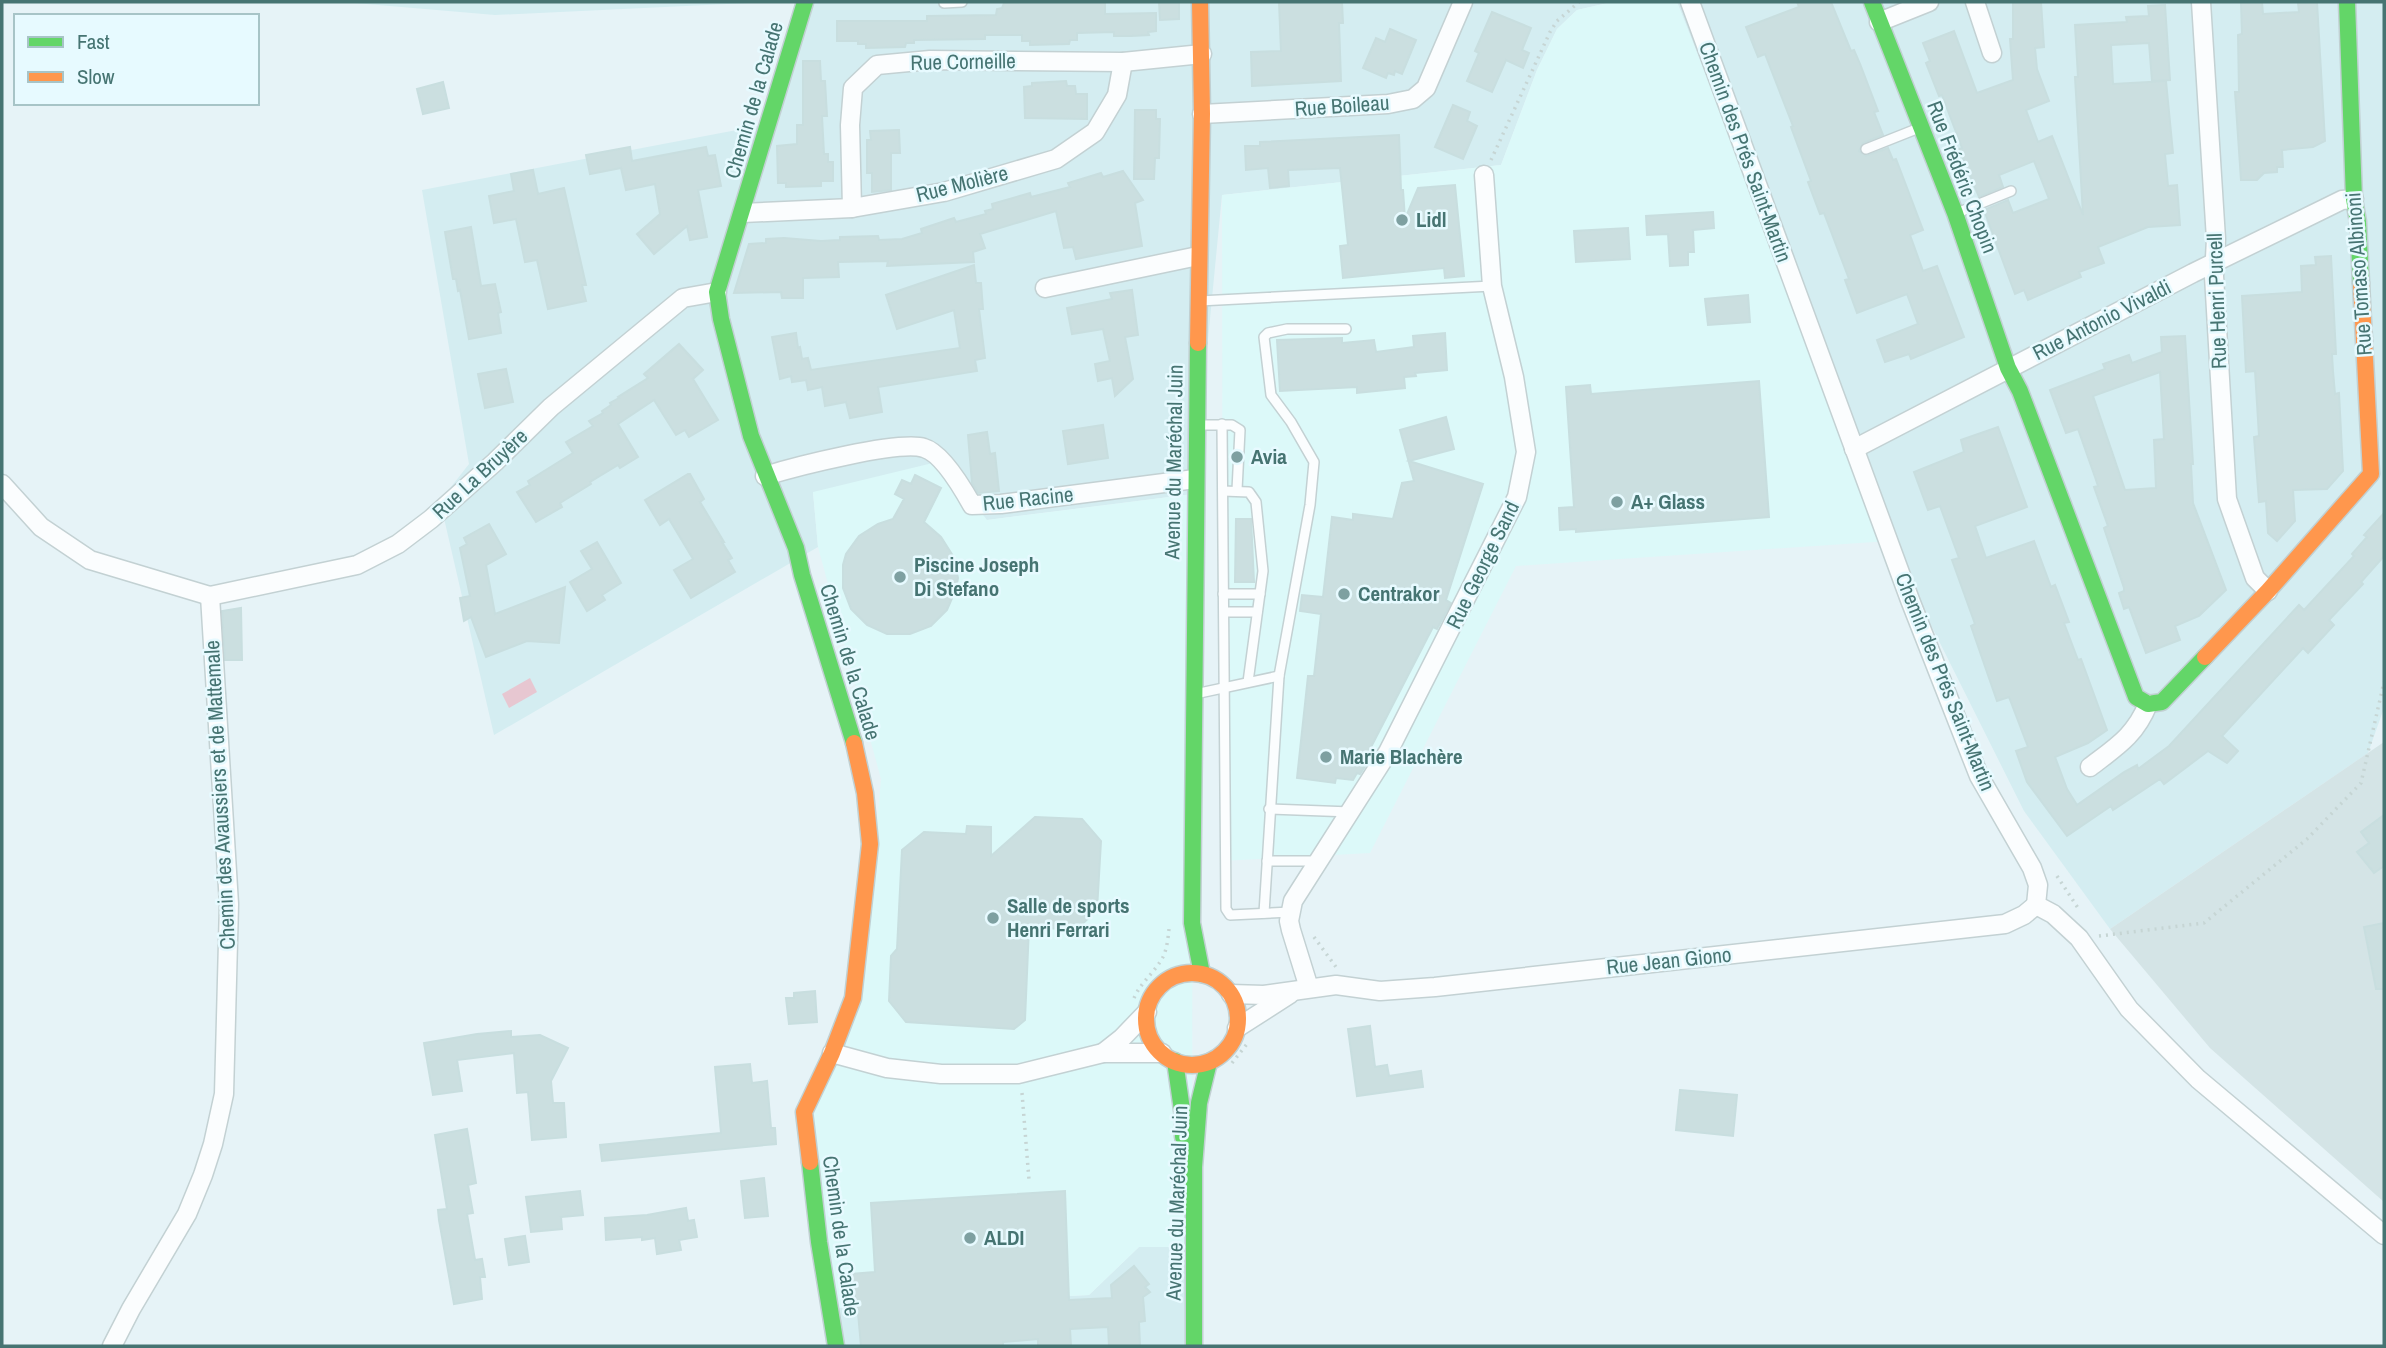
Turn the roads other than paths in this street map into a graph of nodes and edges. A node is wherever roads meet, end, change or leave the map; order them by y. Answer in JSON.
{"nodes":[{"id":1,"x":805,"y":2,"type":"edge"},
{"id":2,"x":962,"y":2,"type":"edge"},
{"id":3,"x":1200,"y":2,"type":"edge"},
{"id":4,"x":1463,"y":2,"type":"edge"},
{"id":5,"x":1690,"y":2,"type":"edge"},
{"id":6,"x":1872,"y":2,"type":"edge"},
{"id":7,"x":1929,"y":2,"type":"edge"},
{"id":8,"x":1975,"y":2,"type":"edge"},
{"id":9,"x":2201,"y":2,"type":"edge"},
{"id":10,"x":2347,"y":2,"type":"edge"},
{"id":11,"x":944,"y":3,"type":"edge"},
{"id":12,"x":1879,"y":22,"type":"junction"},
{"id":13,"x":1992,"y":53,"type":"dead end"},
{"id":14,"x":1202,"y":54,"type":"junction"},
{"id":15,"x":1123,"y":62,"type":"junction"},
{"id":16,"x":1202,"y":114,"type":"junction"},
{"id":17,"x":1921,"y":127,"type":"junction"},
{"id":18,"x":1866,"y":149,"type":"dead end"},
{"id":19,"x":1484,"y":175,"type":"road end"},
{"id":20,"x":2011,"y":191,"type":"dead end"},
{"id":21,"x":2354,"y":199,"type":"junction"},
{"id":22,"x":852,"y":208,"type":"junction"},
{"id":23,"x":743,"y":213,"type":"junction"},
{"id":24,"x":1955,"y":214,"type":"junction"},
{"id":25,"x":1198,"y":256,"type":"junction"},
{"id":26,"x":2213,"y":263,"type":"junction"},
{"id":27,"x":1492,"y":286,"type":"junction"},
{"id":28,"x":1045,"y":288,"type":"dead end"},
{"id":29,"x":717,"y":292,"type":"junction"},
{"id":30,"x":1198,"y":301,"type":"junction"},
{"id":31,"x":1346,"y":329,"type":"dead end"},
{"id":32,"x":2008,"y":368,"type":"junction"},
{"id":33,"x":1222,"y":424,"type":"junction"},
{"id":34,"x":1196,"y":425,"type":"junction"},
{"id":35,"x":1854,"y":449,"type":"junction"},
{"id":36,"x":765,"y":476,"type":"junction"},
{"id":37,"x":1195,"y":479,"type":"junction"},
{"id":38,"x":2,"y":484,"type":"edge"},
{"id":39,"x":1223,"y":491,"type":"junction"},
{"id":40,"x":1237,"y":491,"type":"junction"},
{"id":41,"x":2268,"y":591,"type":"junction"},
{"id":42,"x":1223,"y":594,"type":"junction"},
{"id":43,"x":1260,"y":594,"type":"junction"},
{"id":44,"x":210,"y":596,"type":"junction"},
{"id":45,"x":1225,"y":612,"type":"junction"},
{"id":46,"x":1257,"y":612,"type":"junction"},
{"id":47,"x":1279,"y":676,"type":"junction"},
{"id":48,"x":1248,"y":682,"type":"junction"},
{"id":49,"x":1226,"y":687,"type":"junction"},
{"id":50,"x":1193,"y":694,"type":"junction"},
{"id":51,"x":2148,"y":704,"type":"junction"},
{"id":52,"x":2090,"y":767,"type":"dead end"},
{"id":53,"x":1269,"y":809,"type":"junction"},
{"id":54,"x":1352,"y":812,"type":"junction"},
{"id":55,"x":1319,"y":861,"type":"junction"},
{"id":56,"x":1266,"y":862,"type":"junction"},
{"id":57,"x":2036,"y":905,"type":"junction"},
{"id":58,"x":1264,"y":912,"type":"junction"},
{"id":59,"x":1290,"y":917,"type":"junction"},
{"id":60,"x":1192,"y":923,"type":"junction"},
{"id":61,"x":1178,"y":964,"type":"junction"},
{"id":62,"x":1202,"y":974,"type":"junction"},
{"id":63,"x":1302,"y":989,"type":"junction"},
{"id":64,"x":1231,"y":994,"type":"junction"},
{"id":65,"x":1147,"y":1012,"type":"junction"},
{"id":66,"x":1237,"y":1028,"type":"junction"},
{"id":67,"x":1103,"y":1052,"type":"junction"},
{"id":68,"x":832,"y":1053,"type":"junction"},
{"id":69,"x":1168,"y":1057,"type":"junction"},
{"id":70,"x":1209,"y":1062,"type":"junction"},
{"id":71,"x":2384,"y":1235,"type":"edge"},
{"id":72,"x":112,"y":1346,"type":"edge"},
{"id":73,"x":835,"y":1346,"type":"edge"},
{"id":74,"x":1184,"y":1346,"type":"edge"},
{"id":75,"x":1194,"y":1346,"type":"edge"}],
"edges":[{"from":1,"to":23,"type":"street","name":"Chemin de la Calade"},
{"from":2,"to":11,"type":"lane"},
{"from":3,"to":14,"type":"street","name":"Avenue du Maréchal Juin"},
{"from":4,"to":16,"type":"street","name":"Rue Boileau"},
{"from":5,"to":35,"type":"street","name":"Chemin des Prés Saint-Martin"},
{"from":6,"to":12,"type":"street","name":"Rue Frédéric Chopin"},
{"from":7,"to":12,"type":"street"},
{"from":8,"to":13,"type":"street"},
{"from":9,"to":26,"type":"street","name":"Rue Henri Purcell"},
{"from":10,"to":21,"type":"street","name":"Rue Tomaso Albinoni"},
{"from":12,"to":17,"type":"street","name":"Rue Frédéric Chopin"},
{"from":14,"to":15,"type":"street","name":"Rue Corneille"},
{"from":14,"to":16,"type":"street","name":"Avenue du Maréchal Juin"},
{"from":15,"to":22,"type":"street","name":"Rue Molière"},
{"from":15,"to":22,"type":"street","name":"Rue Corneille"},
{"from":16,"to":25,"type":"street","name":"Avenue du Maréchal Juin"},
{"from":17,"to":18,"type":"lane"},
{"from":17,"to":24,"type":"street","name":"Rue Frédéric Chopin"},
{"from":19,"to":27,"type":"street","name":"Rue George Sand"},
{"from":20,"to":24,"type":"lane"},
{"from":21,"to":26,"type":"street","name":"Rue Antonio Vivaldi"},
{"from":21,"to":41,"type":"street","name":"Rue Tomaso Albinoni"},
{"from":22,"to":23,"type":"street","name":"Rue Molière"},
{"from":23,"to":29,"type":"street","name":"Chemin de la Calade"},
{"from":24,"to":32,"type":"street","name":"Rue Frédéric Chopin"},
{"from":25,"to":28,"type":"street"},
{"from":25,"to":30,"type":"street","name":"Avenue du Maréchal Juin"},
{"from":26,"to":32,"type":"street","name":"Rue Antonio Vivaldi"},
{"from":26,"to":41,"type":"street","name":"Rue Henri Purcell"},
{"from":27,"to":30,"type":"lane"},
{"from":27,"to":54,"type":"street","name":"Rue George Sand"},
{"from":29,"to":36,"type":"street","name":"Chemin de la Calade"},
{"from":29,"to":44,"type":"street","name":"Rue La Bruyère"},
{"from":30,"to":34,"type":"street","name":"Avenue du Maréchal Juin"},
{"from":31,"to":47,"type":"lane"},
{"from":32,"to":35,"type":"street","name":"Rue Antonio Vivaldi"},
{"from":32,"to":51,"type":"street"},
{"from":33,"to":34,"type":"lane"},
{"from":33,"to":39,"type":"lane"},
{"from":33,"to":40,"type":"lane"},
{"from":34,"to":37,"type":"street","name":"Avenue du Maréchal Juin"},
{"from":35,"to":57,"type":"street","name":"Chemin des Prés Saint-Martin"},
{"from":36,"to":37,"type":"street","name":"Rue Racine"},
{"from":36,"to":68,"type":"street","name":"Chemin de la Calade"},
{"from":37,"to":50,"type":"street","name":"Avenue du Maréchal Juin"},
{"from":38,"to":44,"type":"street"},
{"from":39,"to":40,"type":"lane"},
{"from":39,"to":42,"type":"lane"},
{"from":40,"to":43,"type":"lane"},
{"from":41,"to":51,"type":"street","name":"Rue Tomaso Albinoni"},
{"from":42,"to":43,"type":"lane"},
{"from":42,"to":45,"type":"lane"},
{"from":43,"to":46,"type":"lane"},
{"from":44,"to":72,"type":"street","name":"Chemin des Avaussiers et de Mattemale"},
{"from":45,"to":46,"type":"lane"},
{"from":45,"to":49,"type":"lane"},
{"from":46,"to":48,"type":"lane"},
{"from":47,"to":48,"type":"lane"},
{"from":47,"to":53,"type":"lane"},
{"from":48,"to":49,"type":"lane"},
{"from":49,"to":50,"type":"lane"},
{"from":49,"to":58,"type":"lane"},
{"from":50,"to":60,"type":"street","name":"Avenue du Maréchal Juin"},
{"from":51,"to":52,"type":"street","name":"Rue Tomaso Albinoni"},
{"from":53,"to":54,"type":"lane"},
{"from":53,"to":56,"type":"lane"},
{"from":54,"to":55,"type":"street","name":"Rue George Sand"},
{"from":55,"to":56,"type":"lane"},
{"from":55,"to":59,"type":"street","name":"Rue George Sand"},
{"from":56,"to":58,"type":"lane"},
{"from":57,"to":63,"type":"street","name":"Rue Jean Giono"},
{"from":57,"to":71,"type":"street"},
{"from":58,"to":59,"type":"lane"},
{"from":59,"to":63,"type":"street"},
{"from":60,"to":61,"type":"street","name":"Avenue du Maréchal Juin"},
{"from":60,"to":62,"type":"street","name":"Avenue du Maréchal Juin"},
{"from":61,"to":62,"type":"street"},
{"from":61,"to":65,"type":"street"},
{"from":62,"to":64,"type":"street"},
{"from":63,"to":64,"type":"street","name":"Rue Jean Giono"},
{"from":63,"to":66,"type":"street","name":"Rue Jean Giono"},
{"from":64,"to":66,"type":"street"},
{"from":65,"to":67,"type":"street"},
{"from":65,"to":69,"type":"street"},
{"from":66,"to":70,"type":"street"},
{"from":67,"to":68,"type":"street"},
{"from":67,"to":69,"type":"street"},
{"from":68,"to":73,"type":"street","name":"Chemin de la Calade"},
{"from":69,"to":70,"type":"street"},
{"from":69,"to":74,"type":"street","name":"Avenue du Maréchal Juin"},
{"from":70,"to":75,"type":"street","name":"Avenue du Maréchal Juin"}]}
